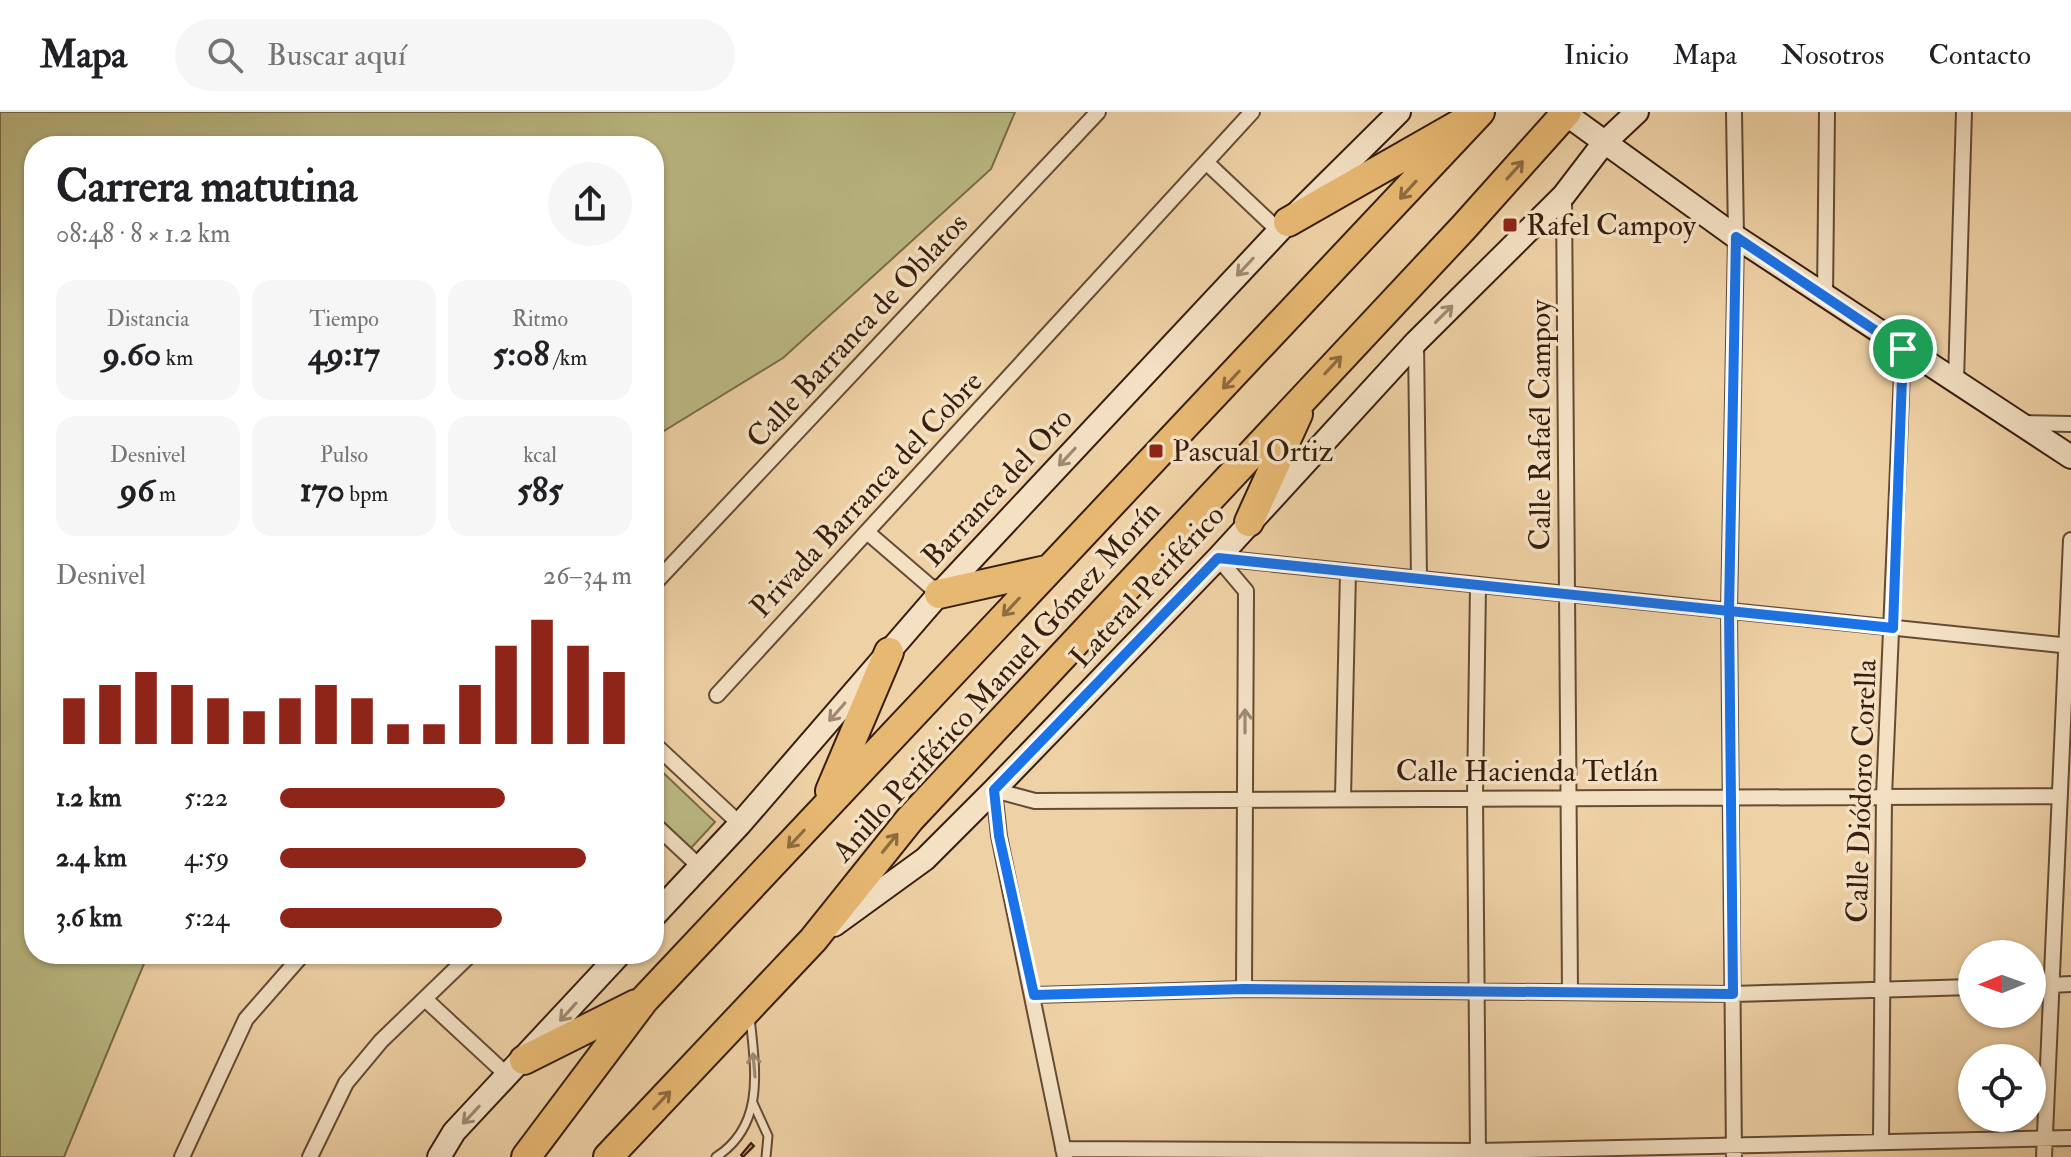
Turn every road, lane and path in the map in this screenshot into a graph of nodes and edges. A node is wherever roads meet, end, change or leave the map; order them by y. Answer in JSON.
{"nodes":[{"id":1,"x":1098,"y":112,"type":"edge"},
{"id":2,"x":1252,"y":112,"type":"edge"},
{"id":3,"x":1399,"y":112,"type":"edge"},
{"id":4,"x":1479,"y":112,"type":"edge"},
{"id":5,"x":1565,"y":112,"type":"edge"},
{"id":6,"x":1637,"y":112,"type":"edge"},
{"id":7,"x":1734,"y":112,"type":"edge"},
{"id":8,"x":1827,"y":112,"type":"edge"},
{"id":9,"x":1964,"y":112,"type":"edge"},
{"id":10,"x":1603,"y":144,"type":"junction"},
{"id":11,"x":1206,"y":162,"type":"junction"},
{"id":12,"x":1564,"y":195,"type":"junction"},
{"id":13,"x":1283,"y":226,"type":"junction"},
{"id":14,"x":1736,"y":237,"type":"junction"},
{"id":15,"x":1825,"y":296,"type":"junction"},
{"id":16,"x":1416,"y":342,"type":"junction"},
{"id":17,"x":1903,"y":349,"type":"junction"},
{"id":18,"x":1956,"y":380,"type":"junction"},
{"id":19,"x":1309,"y":391,"type":"junction"},
{"id":20,"x":2013,"y":422,"type":"junction"},
{"id":21,"x":2071,"y":424,"type":"edge"},
{"id":22,"x":2071,"y":457,"type":"edge"},
{"id":23,"x":1249,"y":522,"type":"junction"},
{"id":24,"x":867,"y":532,"type":"junction"},
{"id":25,"x":2071,"y":540,"type":"edge"},
{"id":26,"x":1218,"y":558,"type":"junction"},
{"id":27,"x":1046,"y":570,"type":"junction"},
{"id":28,"x":1348,"y":572,"type":"junction"},
{"id":29,"x":664,"y":573,"type":"edge"},
{"id":30,"x":1419,"y":579,"type":"junction"},
{"id":31,"x":1478,"y":585,"type":"junction"},
{"id":32,"x":939,"y":594,"type":"junction"},
{"id":33,"x":1567,"y":594,"type":"junction"},
{"id":34,"x":1729,"y":611,"type":"junction"},
{"id":35,"x":1893,"y":628,"type":"junction"},
{"id":36,"x":2069,"y":645,"type":"edge"},
{"id":37,"x":889,"y":652,"type":"junction"},
{"id":38,"x":717,"y":695,"type":"dead end"},
{"id":39,"x":664,"y":753,"type":"edge"},
{"id":40,"x":994,"y":790,"type":"junction"},
{"id":41,"x":1884,"y":796,"type":"junction"},
{"id":42,"x":2060,"y":796,"type":"junction"},
{"id":43,"x":1343,"y":797,"type":"junction"},
{"id":44,"x":1475,"y":797,"type":"junction"},
{"id":45,"x":1730,"y":797,"type":"junction"},
{"id":46,"x":1245,"y":799,"type":"junction"},
{"id":47,"x":1569,"y":800,"type":"junction"},
{"id":48,"x":822,"y":811,"type":"junction"},
{"id":49,"x":740,"y":824,"type":"junction"},
{"id":50,"x":664,"y":833,"type":"edge"},
{"id":51,"x":2064,"y":846,"type":"edge"},
{"id":52,"x":699,"y":866,"type":"junction"},
{"id":53,"x":664,"y":905,"type":"edge"},
{"id":54,"x":813,"y":940,"type":"junction"},
{"id":55,"x":294,"y":964,"type":"edge"},
{"id":56,"x":461,"y":964,"type":"edge"},
{"id":57,"x":611,"y":964,"type":"edge"},
{"id":58,"x":2071,"y":984,"type":"edge"},
{"id":59,"x":2046,"y":985,"type":"edge"},
{"id":60,"x":2052,"y":985,"type":"junction"},
{"id":61,"x":1958,"y":987,"type":"edge"},
{"id":62,"x":1244,"y":989,"type":"junction"},
{"id":63,"x":1881,"y":990,"type":"junction"},
{"id":64,"x":1478,"y":991,"type":"junction"},
{"id":65,"x":1570,"y":991,"type":"junction"},
{"id":66,"x":1733,"y":994,"type":"junction"},
{"id":67,"x":1034,"y":995,"type":"junction"},
{"id":68,"x":425,"y":999,"type":"junction"},
{"id":69,"x":644,"y":1000,"type":"junction"},
{"id":70,"x":749,"y":1008,"type":"junction"},
{"id":71,"x":515,"y":1068,"type":"junction"},
{"id":72,"x":753,"y":1103,"type":"junction"},
{"id":73,"x":2071,"y":1138,"type":"edge"},
{"id":74,"x":1881,"y":1139,"type":"junction"},
{"id":75,"x":2045,"y":1139,"type":"junction"},
{"id":76,"x":1836,"y":1150,"type":"edge"},
{"id":77,"x":1734,"y":1152,"type":"edge"},
{"id":78,"x":1064,"y":1153,"type":"edge"},
{"id":79,"x":1478,"y":1154,"type":"edge"},
{"id":80,"x":182,"y":1157,"type":"edge"},
{"id":81,"x":310,"y":1157,"type":"edge"},
{"id":82,"x":439,"y":1157,"type":"edge"},
{"id":83,"x":507,"y":1157,"type":"edge"},
{"id":84,"x":526,"y":1157,"type":"edge"},
{"id":85,"x":608,"y":1157,"type":"edge"},
{"id":86,"x":716,"y":1157,"type":"edge"},
{"id":87,"x":766,"y":1157,"type":"edge"},
{"id":88,"x":2044,"y":1157,"type":"edge"}],
"edges":[{"from":1,"to":29,"type":"street","name":"Calle Barranca de Oblatos"},
{"from":2,"to":11,"type":"street","name":"Privada Barranca del Cobre"},
{"from":3,"to":13,"type":"street","name":"Barranca del Oro"},
{"from":4,"to":13,"type":"highway"},
{"from":4,"to":27,"type":"highway","name":"Anillo Periférico Manuel Gómez Morín","one_way":true},
{"from":5,"to":10,"type":"street"},
{"from":19,"to":5,"type":"highway","name":"Anillo Periférico Manuel Gómez Morín","one_way":true},
{"from":6,"to":10,"type":"street","name":"Lateral Periférico"},
{"from":7,"to":14,"type":"street"},
{"from":8,"to":15,"type":"street"},
{"from":9,"to":18,"type":"street"},
{"from":10,"to":12,"type":"street","name":"Lateral Periférico"},
{"from":10,"to":14,"type":"street"},
{"from":11,"to":13,"type":"street"},
{"from":11,"to":24,"type":"street","name":"Privada Barranca del Cobre"},
{"from":16,"to":12,"type":"street","name":"Lateral Periférico","one_way":true},
{"from":12,"to":33,"type":"street","name":"Calle Rafaél Campoy"},
{"from":13,"to":32,"type":"street","name":"Barranca del Oro","one_way":true},
{"from":14,"to":15,"type":"street"},
{"from":14,"to":34,"type":"street"},
{"from":15,"to":17,"type":"street"},
{"from":16,"to":23,"type":"street","name":"Lateral Periférico"},
{"from":16,"to":30,"type":"street"},
{"from":17,"to":18,"type":"street"},
{"from":17,"to":35,"type":"street","name":"Calle Diódoro Corella"},
{"from":18,"to":20,"type":"street"},
{"from":19,"to":23,"type":"highway"},
{"from":54,"to":19,"type":"highway","name":"Anillo Periférico Manuel Gómez Morín","one_way":true},
{"from":20,"to":21,"type":"street"},
{"from":20,"to":22,"type":"street"},
{"from":23,"to":26,"type":"street","name":"Lateral Periférico"},
{"from":24,"to":32,"type":"street"},
{"from":24,"to":38,"type":"street","name":"Privada Barranca del Cobre"},
{"from":25,"to":36,"type":"street"},
{"from":26,"to":28,"type":"street"},
{"from":26,"to":40,"type":"street","name":"Lateral Periférico"},
{"from":46,"to":26,"type":"street","one_way":true},
{"from":27,"to":32,"type":"highway"},
{"from":27,"to":48,"type":"highway","name":"Anillo Periférico Manuel Gómez Morín","one_way":true},
{"from":28,"to":30,"type":"street"},
{"from":28,"to":43,"type":"street"},
{"from":30,"to":31,"type":"street"},
{"from":31,"to":33,"type":"street"},
{"from":31,"to":44,"type":"street"},
{"from":32,"to":37,"type":"street","name":"Barranca del Oro"},
{"from":33,"to":34,"type":"street"},
{"from":33,"to":47,"type":"street","name":"Calle Rafaél Campoy"},
{"from":34,"to":35,"type":"street"},
{"from":34,"to":45,"type":"street"},
{"from":35,"to":36,"type":"street"},
{"from":35,"to":41,"type":"street","name":"Calle Diódoro Corella"},
{"from":36,"to":42,"type":"street"},
{"from":37,"to":48,"type":"highway"},
{"from":37,"to":49,"type":"street","name":"Barranca del Oro","one_way":true},
{"from":39,"to":49,"type":"street"},
{"from":40,"to":46,"type":"street","name":"Calle Hacienda Tetlán"},
{"from":40,"to":54,"type":"street","name":"Lateral Periférico"},
{"from":40,"to":67,"type":"street"},
{"from":41,"to":42,"type":"street","name":"Calle Hacienda Tetlán"},
{"from":41,"to":45,"type":"street","name":"Calle Hacienda Tetlán"},
{"from":41,"to":63,"type":"street","name":"Calle Diódoro Corella"},
{"from":42,"to":51,"type":"street"},
{"from":43,"to":44,"type":"street","name":"Calle Hacienda Tetlán"},
{"from":43,"to":46,"type":"street","name":"Calle Hacienda Tetlán"},
{"from":44,"to":47,"type":"street","name":"Calle Hacienda Tetlán"},
{"from":44,"to":64,"type":"street"},
{"from":45,"to":47,"type":"street","name":"Calle Hacienda Tetlán"},
{"from":45,"to":66,"type":"street"},
{"from":46,"to":62,"type":"street"},
{"from":47,"to":65,"type":"street","name":"Calle Rafaél Campoy"},
{"from":48,"to":69,"type":"highway","name":"Anillo Periférico Manuel Gómez Morín","one_way":true},
{"from":49,"to":52,"type":"street","name":"Barranca del Oro"},
{"from":50,"to":52,"type":"street"},
{"from":51,"to":60,"type":"street"},
{"from":52,"to":53,"type":"street","name":"Barranca del Oro"},
{"from":54,"to":70,"type":"highway","name":"Anillo Periférico Manuel Gómez Morín"},
{"from":55,"to":80,"type":"street"},
{"from":56,"to":68,"type":"street"},
{"from":57,"to":71,"type":"street","one_way":true},
{"from":58,"to":60,"type":"street"},
{"from":59,"to":60,"type":"street"},
{"from":60,"to":75,"type":"street"},
{"from":61,"to":63,"type":"street"},
{"from":62,"to":64,"type":"street"},
{"from":62,"to":67,"type":"street"},
{"from":63,"to":66,"type":"street"},
{"from":63,"to":74,"type":"street","name":"Calle Diódoro Corella"},
{"from":64,"to":65,"type":"street"},
{"from":64,"to":79,"type":"street"},
{"from":65,"to":66,"type":"street"},
{"from":66,"to":77,"type":"street"},
{"from":67,"to":78,"type":"street"},
{"from":68,"to":71,"type":"street"},
{"from":68,"to":81,"type":"street"},
{"from":69,"to":71,"type":"highway"},
{"from":69,"to":83,"type":"highway"},
{"from":69,"to":84,"type":"highway","name":"Anillo Periférico Manuel Gómez Morín"},
{"from":72,"to":70,"type":"lane","one_way":true},
{"from":85,"to":70,"type":"highway","name":"Anillo Periférico Manuel Gómez Morín","one_way":true},
{"from":71,"to":82,"type":"street","one_way":true},
{"from":72,"to":86,"type":"lane"},
{"from":72,"to":87,"type":"lane"},
{"from":73,"to":75,"type":"street"},
{"from":74,"to":75,"type":"street"},
{"from":74,"to":76,"type":"street"},
{"from":75,"to":88,"type":"street"},
{"from":76,"to":77,"type":"street"},
{"from":77,"to":79,"type":"street"},
{"from":78,"to":79,"type":"street"}]}
